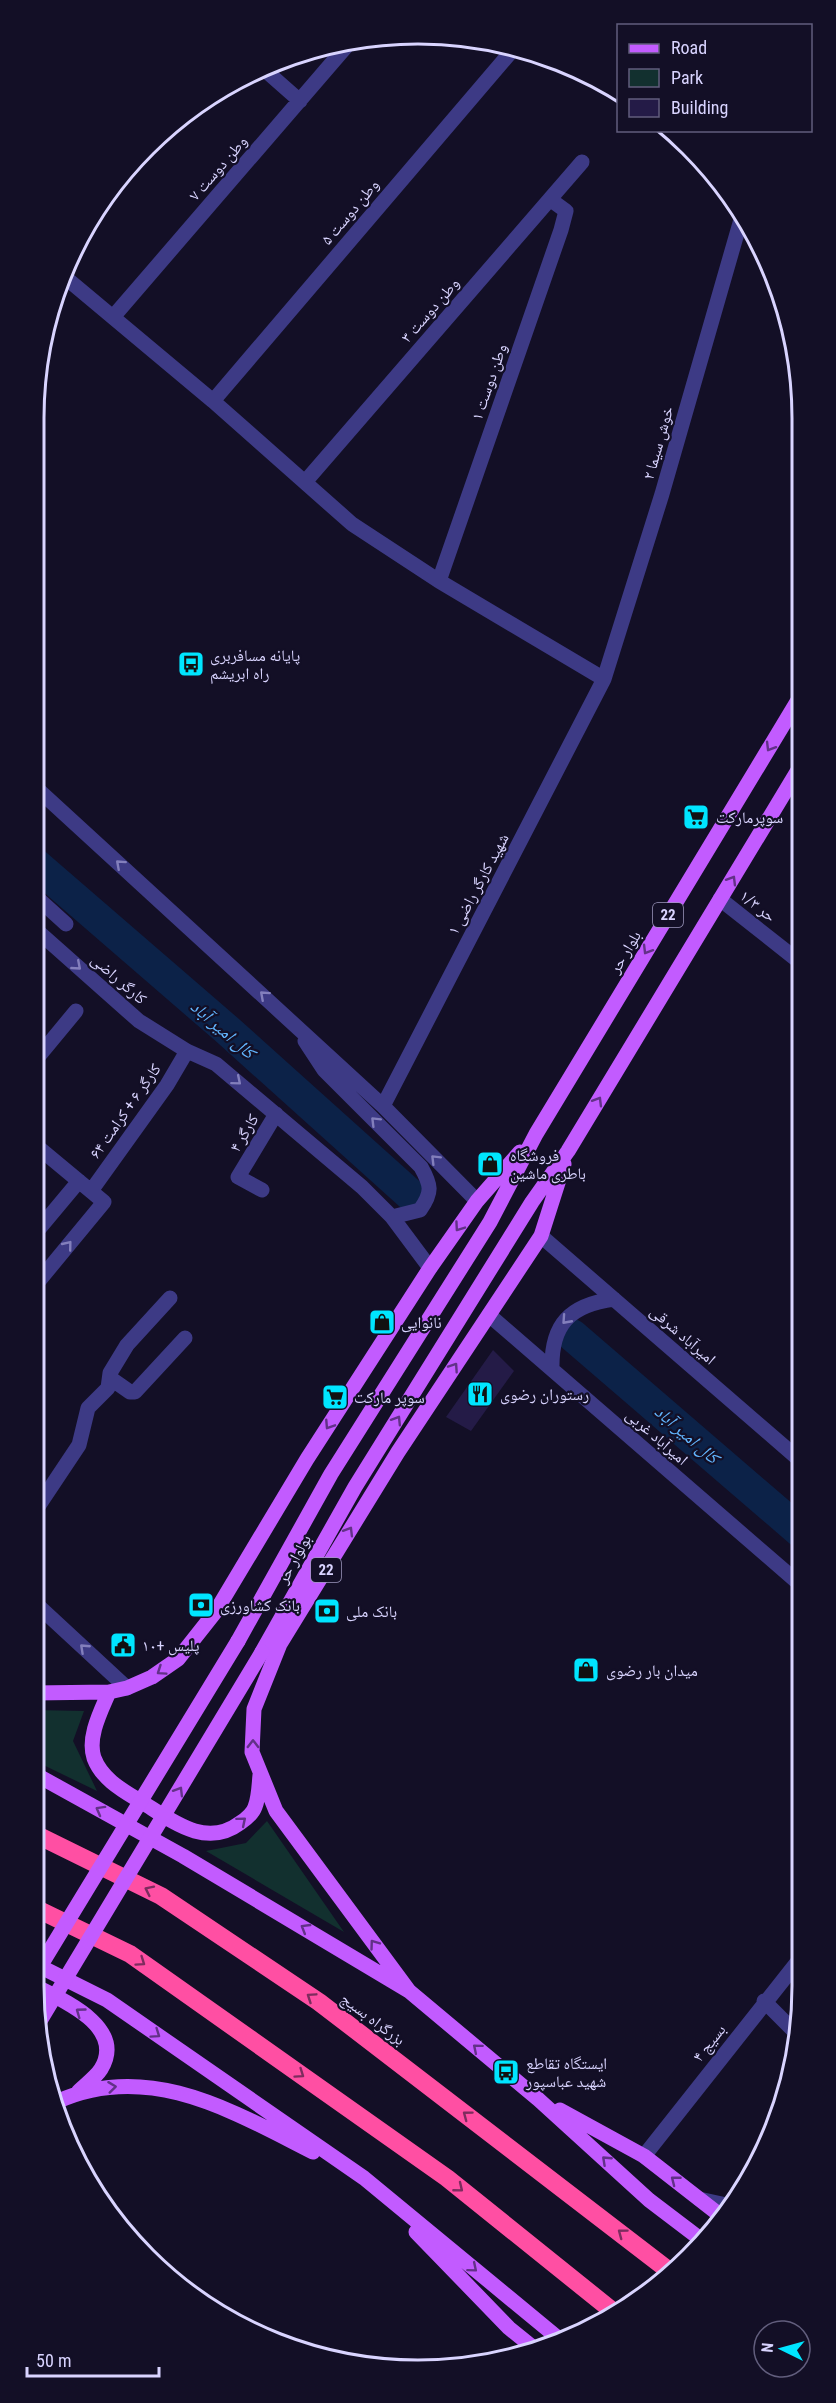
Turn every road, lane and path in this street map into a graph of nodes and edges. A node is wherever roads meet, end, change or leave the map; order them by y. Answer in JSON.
{"nodes":[{"id":1,"x":342,"y":52,"type":"edge"},
{"id":2,"x":509,"y":55,"type":"edge"},
{"id":3,"x":270,"y":74,"type":"edge"},
{"id":4,"x":300,"y":101,"type":"junction"},
{"id":5,"x":582,"y":162,"type":"dead end"},
{"id":6,"x":551,"y":200,"type":"junction"},
{"id":7,"x":739,"y":226,"type":"edge"},
{"id":8,"x":70,"y":281,"type":"edge"},
{"id":9,"x":113,"y":317,"type":"junction"},
{"id":10,"x":213,"y":401,"type":"junction"},
{"id":11,"x":305,"y":482,"type":"junction"},
{"id":12,"x":439,"y":580,"type":"junction"},
{"id":13,"x":604,"y":679,"type":"junction"},
{"id":14,"x":792,"y":710,"type":"edge"},
{"id":15,"x":792,"y":782,"type":"edge"},
{"id":16,"x":44,"y":795,"type":"edge"},
{"id":17,"x":720,"y":899,"type":"junction"},
{"id":18,"x":44,"y":904,"type":"edge"},
{"id":19,"x":66,"y":924,"type":"dead end"},
{"id":20,"x":44,"y":937,"type":"edge"},
{"id":21,"x":792,"y":956,"type":"edge"},
{"id":22,"x":76,"y":1011,"type":"dead end"},
{"id":23,"x":290,"y":1020,"type":"junction"},
{"id":24,"x":44,"y":1050,"type":"edge"},
{"id":25,"x":187,"y":1051,"type":"junction"},
{"id":26,"x":382,"y":1106,"type":"junction"},
{"id":27,"x":276,"y":1114,"type":"junction"},
{"id":28,"x":536,"y":1134,"type":"junction"},
{"id":29,"x":568,"y":1151,"type":"junction"},
{"id":30,"x":44,"y":1152,"type":"edge"},
{"id":31,"x":85,"y":1186,"type":"junction"},
{"id":32,"x":262,"y":1190,"type":"dead end"},
{"id":33,"x":477,"y":1201,"type":"junction"},
{"id":34,"x":392,"y":1217,"type":"junction"},
{"id":35,"x":44,"y":1225,"type":"edge"},
{"id":36,"x":541,"y":1236,"type":"junction"},
{"id":37,"x":430,"y":1268,"type":"junction"},
{"id":38,"x":44,"y":1275,"type":"edge"},
{"id":39,"x":170,"y":1298,"type":"dead end"},
{"id":40,"x":614,"y":1299,"type":"junction"},
{"id":41,"x":489,"y":1315,"type":"junction"},
{"id":42,"x":185,"y":1338,"type":"dead end"},
{"id":43,"x":552,"y":1369,"type":"junction"},
{"id":44,"x":110,"y":1378,"type":"junction"},
{"id":45,"x":792,"y":1453,"type":"edge"},
{"id":46,"x":44,"y":1498,"type":"edge"},
{"id":47,"x":792,"y":1577,"type":"edge"},
{"id":48,"x":44,"y":1611,"type":"edge"},
{"id":49,"x":127,"y":1688,"type":"junction"},
{"id":50,"x":109,"y":1692,"type":"junction"},
{"id":51,"x":44,"y":1693,"type":"edge"},
{"id":52,"x":260,"y":1774,"type":"junction"},
{"id":53,"x":44,"y":1779,"type":"edge"},
{"id":54,"x":44,"y":1838,"type":"edge"},
{"id":55,"x":44,"y":1911,"type":"edge"},
{"id":56,"x":44,"y":1960,"type":"edge"},
{"id":57,"x":44,"y":1968,"type":"edge"},
{"id":58,"x":792,"y":1968,"type":"edge"},
{"id":59,"x":44,"y":1991,"type":"edge"},
{"id":60,"x":409,"y":1991,"type":"junction"},
{"id":61,"x":764,"y":2001,"type":"junction"},
{"id":62,"x":45,"y":2013,"type":"edge"},
{"id":63,"x":790,"y":2027,"type":"edge"},
{"id":64,"x":78,"y":2092,"type":"junction"},
{"id":65,"x":538,"y":2099,"type":"junction"},
{"id":66,"x":61,"y":2100,"type":"edge"},
{"id":67,"x":644,"y":2156,"type":"junction"},
{"id":68,"x":364,"y":2178,"type":"junction"},
{"id":69,"x":699,"y":2199,"type":"junction"},
{"id":70,"x":721,"y":2204,"type":"edge"},
{"id":71,"x":716,"y":2212,"type":"edge"},
{"id":72,"x":696,"y":2236,"type":"edge"},
{"id":73,"x":665,"y":2267,"type":"edge"},
{"id":74,"x":608,"y":2307,"type":"edge"},
{"id":75,"x":553,"y":2334,"type":"edge"},
{"id":76,"x":528,"y":2343,"type":"edge"}],
"edges":[{"from":1,"to":4,"type":"street","name":"وطن دوست ۷"},
{"from":2,"to":10,"type":"street","name":"وطن دوست ۵"},
{"from":3,"to":4,"type":"street"},
{"from":4,"to":9,"type":"street","name":"وطن دوست ۷"},
{"from":5,"to":6,"type":"street","name":"وطن دوست ۳"},
{"from":6,"to":11,"type":"street","name":"وطن دوست ۳"},
{"from":6,"to":12,"type":"street","name":"وطن دوست ۱"},
{"from":7,"to":13,"type":"street","name":"خوش سیما ۲"},
{"from":8,"to":9,"type":"street"},
{"from":9,"to":10,"type":"street"},
{"from":10,"to":11,"type":"street"},
{"from":11,"to":12,"type":"street"},
{"from":12,"to":13,"type":"street"},
{"from":13,"to":26,"type":"street","name":"شهید کارگر راضی ۱"},
{"from":14,"to":28,"type":"main road","name":"بلوار حر","number":"22","one_way":true},
{"from":17,"to":15,"type":"main road","number":"22","one_way":true},
{"from":23,"to":16,"type":"street","one_way":true},
{"from":17,"to":21,"type":"street","name":"حر ۱/۳"},
{"from":29,"to":17,"type":"main road","number":"22","one_way":true},
{"from":18,"to":19,"type":"street"},
{"from":20,"to":25,"type":"street","name":"کارگر راضی","one_way":true},
{"from":22,"to":24,"type":"street"},
{"from":23,"to":26,"type":"street"},
{"from":34,"to":23,"type":"street","one_way":true},
{"from":25,"to":27,"type":"street","name":"کارگر راضی","one_way":true},
{"from":25,"to":31,"type":"street","name":"کارگر ۶ + کرامت ۶۴"},
{"from":33,"to":26,"type":"street","one_way":true},
{"from":27,"to":32,"type":"street","name":"کارگر ۴"},
{"from":27,"to":34,"type":"street","name":"کارگر راضی"},
{"from":28,"to":33,"type":"main road","number":"22"},
{"from":28,"to":56,"type":"main road","name":"بولوار حر","bridge":true},
{"from":29,"to":36,"type":"main road","number":"22"},
{"from":62,"to":29,"type":"main road","name":"بولوار حر","one_way":true,"bridge":true},
{"from":30,"to":31,"type":"street"},
{"from":31,"to":35,"type":"street","name":"کارگر ۶ + کرامت ۶۴"},
{"from":38,"to":31,"type":"street","one_way":true},
{"from":33,"to":37,"type":"main road","number":"22","one_way":true},
{"from":34,"to":37,"type":"street","name":"کارگر راضی"},
{"from":36,"to":40,"type":"street","name":"امیرآباد شرقی"},
{"from":36,"to":41,"type":"main road","number":"22"},
{"from":37,"to":49,"type":"main road","number":"22","one_way":true},
{"from":39,"to":44,"type":"street"},
{"from":40,"to":43,"type":"street","one_way":true},
{"from":40,"to":45,"type":"street","name":"امیرآباد شرقی"},
{"from":41,"to":43,"type":"street","name":"امیرآباد غربی"},
{"from":52,"to":41,"type":"main road","number":"22","one_way":true},
{"from":42,"to":44,"type":"street"},
{"from":43,"to":47,"type":"street","name":"امیرآباد غربی"},
{"from":44,"to":46,"type":"street"},
{"from":49,"to":48,"type":"street","one_way":true},
{"from":49,"to":50,"type":"main road","number":"22"},
{"from":50,"to":51,"type":"main road","number":"22"},
{"from":50,"to":52,"type":"main road","one_way":true},
{"from":60,"to":52,"type":"main road","number":"22","one_way":true},
{"from":60,"to":53,"type":"main road","one_way":true},
{"from":73,"to":54,"type":"highway","name":"بزرگراه بسیج","one_way":true},
{"from":55,"to":74,"type":"highway","one_way":true},
{"from":57,"to":68,"type":"main road","one_way":true},
{"from":58,"to":61,"type":"street","name":"بسیج ۴"},
{"from":64,"to":59,"type":"main road","one_way":true},
{"from":65,"to":60,"type":"main road","one_way":true},
{"from":61,"to":63,"type":"street"},
{"from":61,"to":67,"type":"street","name":"بسیج ۴"},
{"from":64,"to":66,"type":"main road"},
{"from":64,"to":68,"type":"main road","one_way":true},
{"from":65,"to":67,"type":"main road"},
{"from":72,"to":65,"type":"main road","one_way":true},
{"from":69,"to":67,"type":"main road","one_way":true},
{"from":68,"to":75,"type":"main road","one_way":true},
{"from":68,"to":76,"type":"main road"},
{"from":69,"to":70,"type":"street"},
{"from":69,"to":71,"type":"main road"}]}
